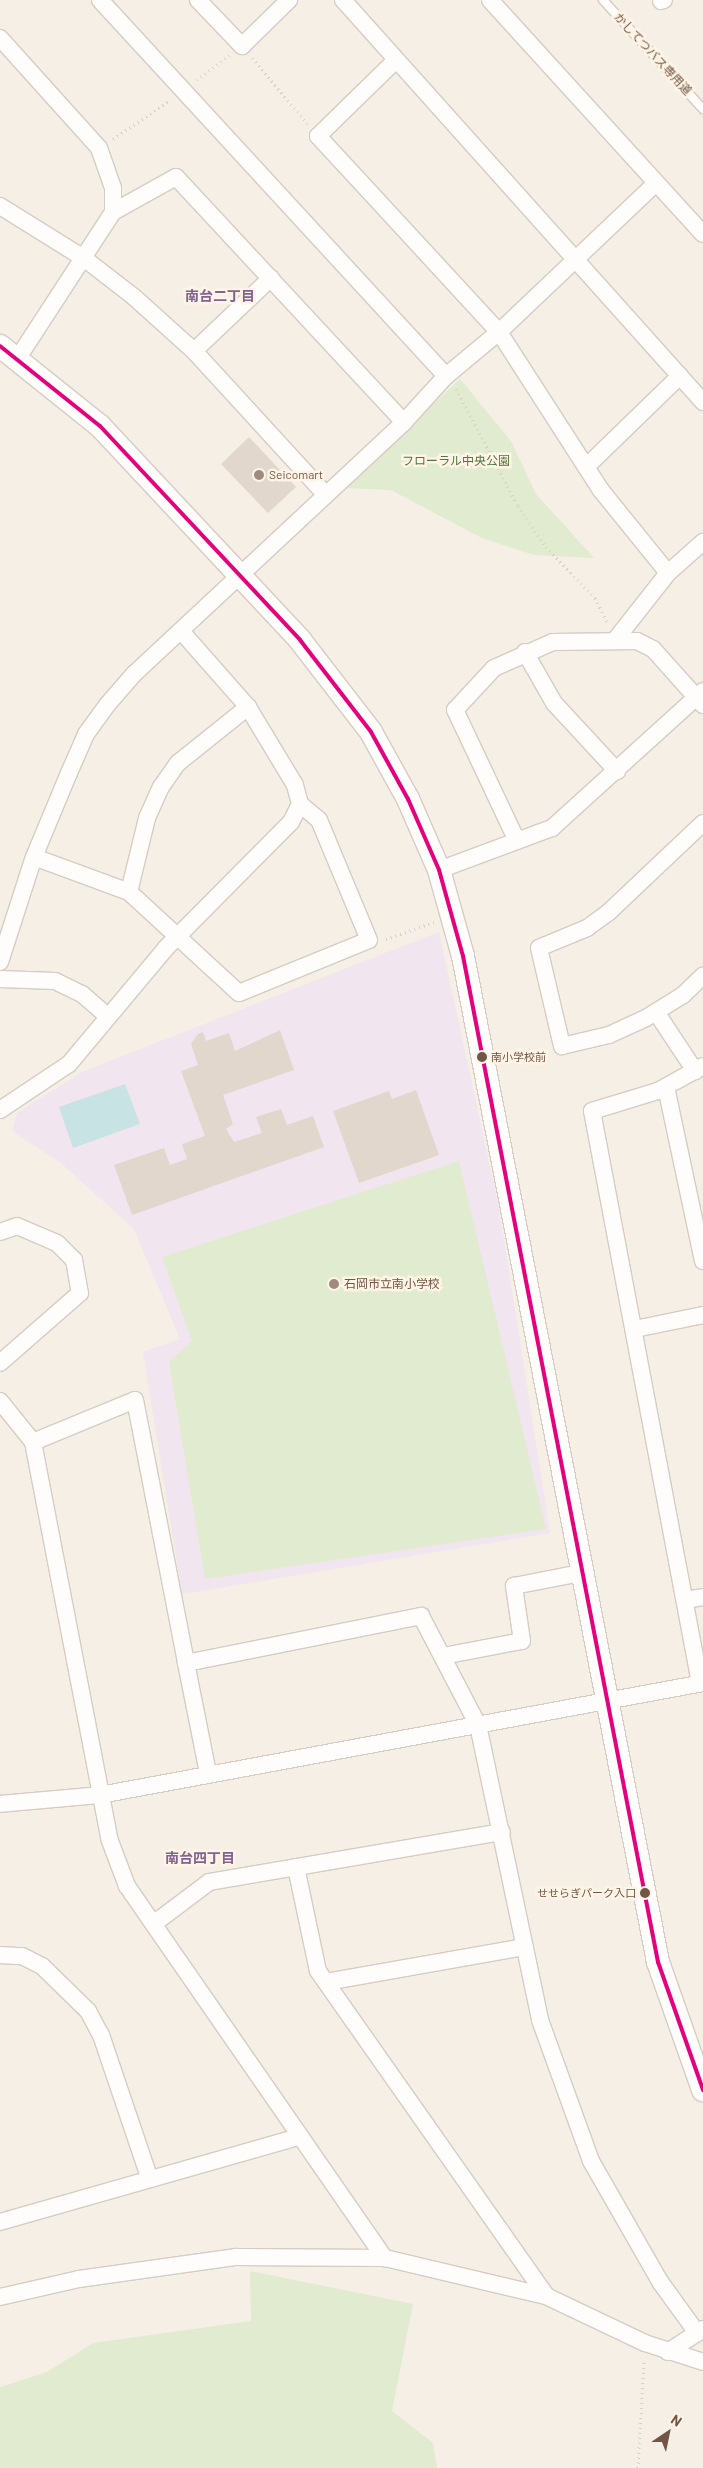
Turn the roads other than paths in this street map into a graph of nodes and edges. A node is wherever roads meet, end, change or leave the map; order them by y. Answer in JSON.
{"nodes":[{"id":1,"x":100,"y":0,"type":"edge"},
{"id":2,"x":198,"y":0,"type":"edge"},
{"id":3,"x":290,"y":0,"type":"edge"},
{"id":4,"x":343,"y":0,"type":"edge"},
{"id":5,"x":490,"y":0,"type":"edge"},
{"id":6,"x":603,"y":0,"type":"edge"},
{"id":7,"x":0,"y":38,"type":"edge"},
{"id":8,"x":396,"y":60,"type":"junction"},
{"id":9,"x":703,"y":108,"type":"edge"},
{"id":10,"x":655,"y":184,"type":"junction"},
{"id":11,"x":0,"y":206,"type":"edge"},
{"id":12,"x":114,"y":212,"type":"junction"},
{"id":13,"x":703,"y":234,"type":"edge"},
{"id":14,"x":85,"y":259,"type":"junction"},
{"id":15,"x":575,"y":261,"type":"junction"},
{"id":16,"x":271,"y":278,"type":"junction"},
{"id":17,"x":500,"y":332,"type":"junction"},
{"id":18,"x":194,"y":351,"type":"junction"},
{"id":19,"x":9,"y":352,"type":"edge"},
{"id":20,"x":446,"y":376,"type":"junction"},
{"id":21,"x":680,"y":376,"type":"junction"},
{"id":22,"x":703,"y":402,"type":"edge"},
{"id":23,"x":404,"y":422,"type":"junction"},
{"id":24,"x":586,"y":467,"type":"junction"},
{"id":25,"x":326,"y":495,"type":"junction"},
{"id":26,"x":703,"y":542,"type":"edge"},
{"id":27,"x":668,"y":573,"type":"junction"},
{"id":28,"x":241,"y":576,"type":"junction"},
{"id":29,"x":181,"y":631,"type":"junction"},
{"id":30,"x":616,"y":639,"type":"junction"},
{"id":31,"x":525,"y":652,"type":"junction"},
{"id":32,"x":701,"y":698,"type":"edge"},
{"id":33,"x":248,"y":707,"type":"junction"},
{"id":34,"x":617,"y":771,"type":"junction"},
{"id":35,"x":300,"y":804,"type":"junction"},
{"id":36,"x":703,"y":823,"type":"edge"},
{"id":37,"x":517,"y":841,"type":"junction"},
{"id":38,"x":34,"y":857,"type":"junction"},
{"id":39,"x":439,"y":870,"type":"junction"},
{"id":40,"x":129,"y":892,"type":"junction"},
{"id":41,"x":177,"y":938,"type":"junction"},
{"id":42,"x":0,"y":962,"type":"edge"},
{"id":43,"x":703,"y":976,"type":"edge"},
{"id":44,"x":0,"y":978,"type":"edge"},
{"id":45,"x":656,"y":1012,"type":"junction"},
{"id":46,"x":106,"y":1015,"type":"junction"},
{"id":47,"x":699,"y":1068,"type":"edge"},
{"id":48,"x":666,"y":1087,"type":"junction"},
{"id":49,"x":0,"y":1110,"type":"edge"},
{"id":50,"x":0,"y":1232,"type":"edge"},
{"id":51,"x":703,"y":1261,"type":"edge"},
{"id":52,"x":703,"y":1315,"type":"edge"},
{"id":53,"x":635,"y":1329,"type":"junction"},
{"id":54,"x":0,"y":1363,"type":"edge"},
{"id":55,"x":0,"y":1401,"type":"edge"},
{"id":56,"x":32,"y":1442,"type":"junction"},
{"id":57,"x":580,"y":1573,"type":"junction"},
{"id":58,"x":703,"y":1597,"type":"edge"},
{"id":59,"x":685,"y":1600,"type":"junction"},
{"id":60,"x":443,"y":1656,"type":"junction"},
{"id":61,"x":186,"y":1662,"type":"junction"},
{"id":62,"x":701,"y":1683,"type":"edge"},
{"id":63,"x":606,"y":1701,"type":"junction"},
{"id":64,"x":478,"y":1725,"type":"junction"},
{"id":65,"x":208,"y":1773,"type":"junction"},
{"id":66,"x":100,"y":1795,"type":"junction"},
{"id":67,"x":0,"y":1804,"type":"edge"},
{"id":68,"x":502,"y":1832,"type":"junction"},
{"id":69,"x":296,"y":1867,"type":"junction"},
{"id":70,"x":156,"y":1922,"type":"junction"},
{"id":71,"x":525,"y":1947,"type":"junction"},
{"id":72,"x":0,"y":1955,"type":"edge"},
{"id":73,"x":326,"y":1982,"type":"junction"},
{"id":74,"x":703,"y":2090,"type":"edge"},
{"id":75,"x":298,"y":2138,"type":"junction"},
{"id":76,"x":149,"y":2177,"type":"junction"},
{"id":77,"x":0,"y":2222,"type":"edge"},
{"id":78,"x":385,"y":2258,"type":"junction"},
{"id":79,"x":546,"y":2296,"type":"junction"},
{"id":80,"x":0,"y":2297,"type":"edge"},
{"id":81,"x":700,"y":2331,"type":"edge"},
{"id":82,"x":668,"y":2352,"type":"junction"},
{"id":83,"x":703,"y":2362,"type":"edge"}],
"edges":[{"from":1,"to":20,"type":"street"},
{"from":2,"to":3,"type":"street"},
{"from":4,"to":8,"type":"street"},
{"from":5,"to":10,"type":"street"},
{"from":6,"to":9,"type":"lane","name":"かしてつバス専用道"},
{"from":7,"to":12,"type":"street"},
{"from":8,"to":15,"type":"street"},
{"from":8,"to":17,"type":"street"},
{"from":10,"to":13,"type":"street"},
{"from":10,"to":15,"type":"street"},
{"from":11,"to":14,"type":"street"},
{"from":12,"to":14,"type":"street"},
{"from":12,"to":16,"type":"street"},
{"from":14,"to":18,"type":"street"},
{"from":14,"to":19,"type":"street"},
{"from":15,"to":17,"type":"street"},
{"from":15,"to":21,"type":"street"},
{"from":16,"to":18,"type":"street"},
{"from":16,"to":23,"type":"street"},
{"from":17,"to":20,"type":"street"},
{"from":17,"to":24,"type":"street"},
{"from":18,"to":25,"type":"street"},
{"from":19,"to":28,"type":"street"},
{"from":20,"to":23,"type":"street"},
{"from":21,"to":22,"type":"street"},
{"from":21,"to":24,"type":"street"},
{"from":23,"to":25,"type":"street"},
{"from":24,"to":27,"type":"street"},
{"from":25,"to":28,"type":"street"},
{"from":26,"to":27,"type":"street"},
{"from":27,"to":30,"type":"street"},
{"from":28,"to":29,"type":"street"},
{"from":28,"to":39,"type":"street"},
{"from":29,"to":33,"type":"street"},
{"from":29,"to":38,"type":"street"},
{"from":30,"to":31,"type":"street"},
{"from":30,"to":32,"type":"street"},
{"from":31,"to":34,"type":"street"},
{"from":31,"to":37,"type":"street"},
{"from":32,"to":34,"type":"street"},
{"from":33,"to":35,"type":"street"},
{"from":33,"to":40,"type":"street"},
{"from":34,"to":37,"type":"street"},
{"from":35,"to":41,"type":"street"},
{"from":35,"to":41,"type":"street"},
{"from":36,"to":45,"type":"street"},
{"from":37,"to":39,"type":"street"},
{"from":38,"to":40,"type":"street"},
{"from":38,"to":42,"type":"street"},
{"from":39,"to":57,"type":"street"},
{"from":40,"to":41,"type":"street"},
{"from":41,"to":46,"type":"street"},
{"from":43,"to":45,"type":"street"},
{"from":44,"to":46,"type":"street"},
{"from":45,"to":47,"type":"street"},
{"from":46,"to":49,"type":"street"},
{"from":47,"to":48,"type":"street"},
{"from":48,"to":51,"type":"street"},
{"from":48,"to":53,"type":"street"},
{"from":50,"to":54,"type":"street"},
{"from":52,"to":53,"type":"street"},
{"from":53,"to":59,"type":"street"},
{"from":55,"to":56,"type":"street"},
{"from":56,"to":61,"type":"street"},
{"from":56,"to":66,"type":"street"},
{"from":57,"to":60,"type":"street"},
{"from":57,"to":63,"type":"street"},
{"from":58,"to":59,"type":"street"},
{"from":59,"to":62,"type":"street"},
{"from":60,"to":61,"type":"street"},
{"from":60,"to":64,"type":"street"},
{"from":61,"to":65,"type":"street"},
{"from":62,"to":63,"type":"street"},
{"from":63,"to":64,"type":"street"},
{"from":63,"to":74,"type":"street"},
{"from":64,"to":65,"type":"street"},
{"from":64,"to":68,"type":"street"},
{"from":65,"to":66,"type":"street"},
{"from":66,"to":67,"type":"street"},
{"from":66,"to":70,"type":"street"},
{"from":68,"to":69,"type":"street"},
{"from":68,"to":71,"type":"street"},
{"from":69,"to":70,"type":"street"},
{"from":69,"to":73,"type":"street"},
{"from":70,"to":75,"type":"street"},
{"from":71,"to":73,"type":"street"},
{"from":71,"to":81,"type":"street"},
{"from":72,"to":76,"type":"street"},
{"from":73,"to":79,"type":"street"},
{"from":75,"to":76,"type":"street"},
{"from":75,"to":78,"type":"street"},
{"from":76,"to":77,"type":"street"},
{"from":78,"to":79,"type":"street"},
{"from":78,"to":80,"type":"street"},
{"from":79,"to":82,"type":"street"},
{"from":81,"to":82,"type":"street"},
{"from":82,"to":83,"type":"street"}]}
